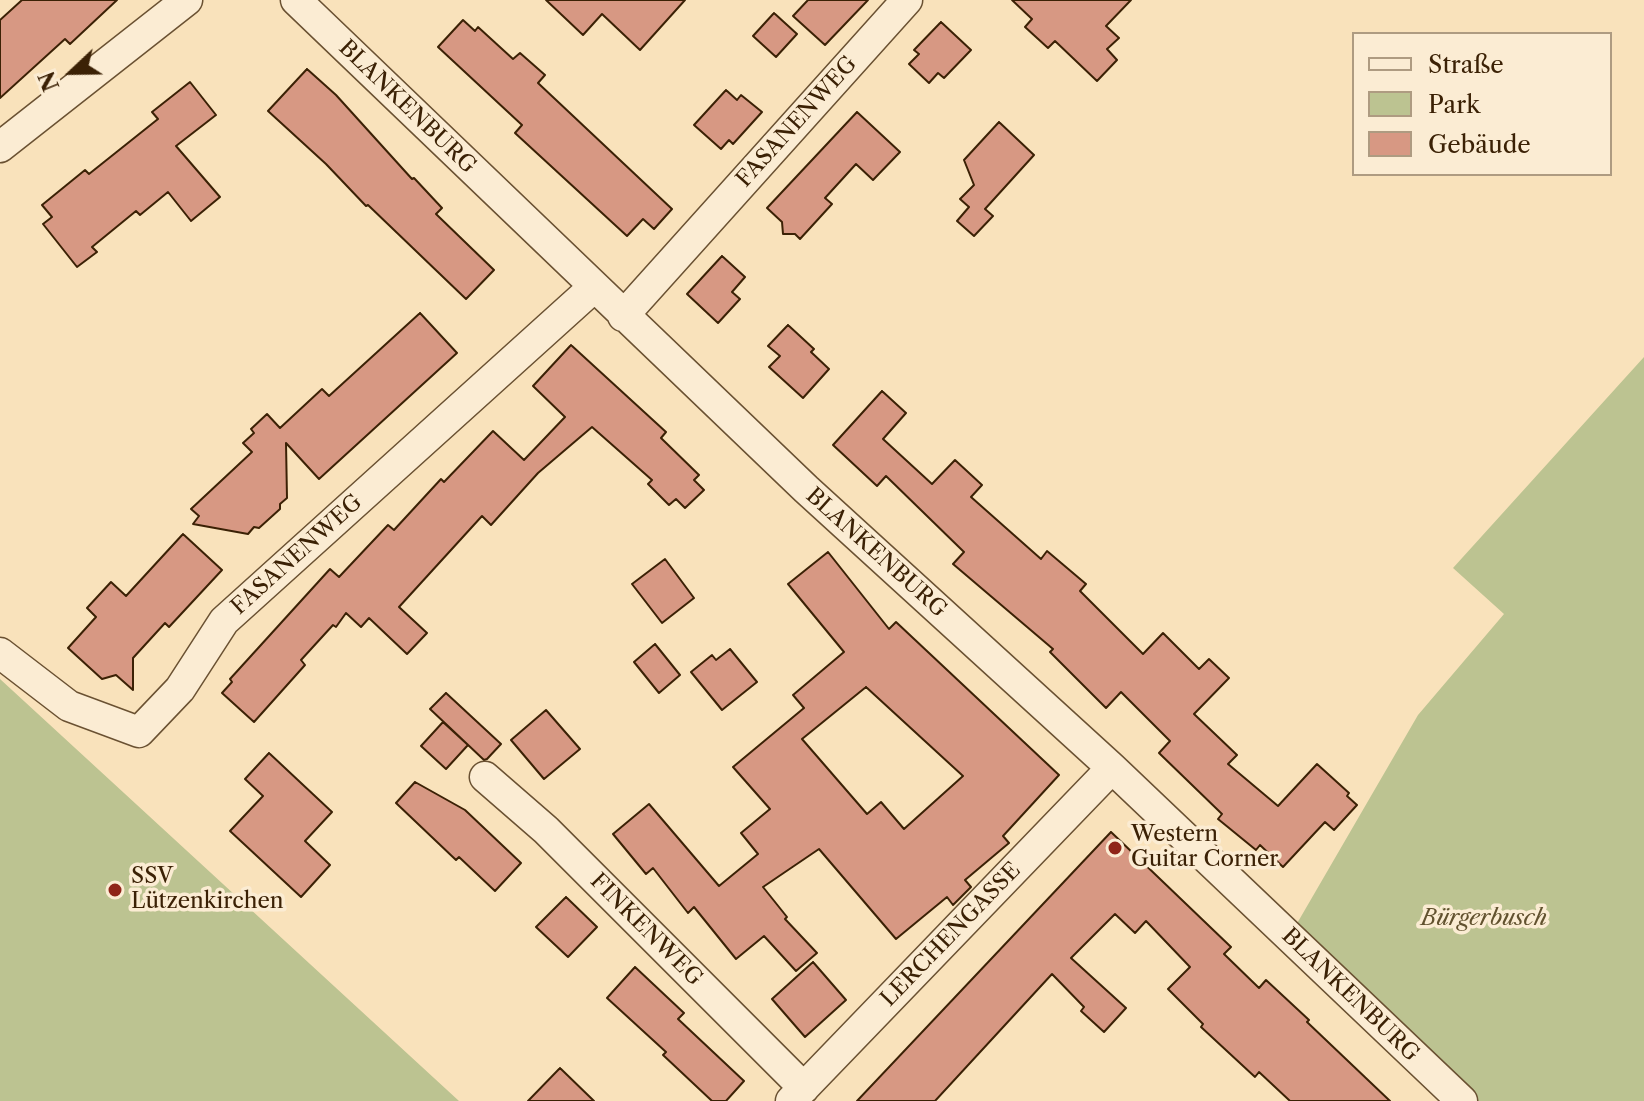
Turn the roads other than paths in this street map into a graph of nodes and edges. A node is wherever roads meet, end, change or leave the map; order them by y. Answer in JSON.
{"nodes":[{"id":1,"x":187,"y":0,"type":"edge"},
{"id":2,"x":296,"y":0,"type":"edge"},
{"id":3,"x":907,"y":0,"type":"edge"},
{"id":4,"x":0,"y":147,"type":"edge"},
{"id":5,"x":594,"y":287,"type":"junction"},
{"id":6,"x":623,"y":316,"type":"junction"},
{"id":7,"x":0,"y":653,"type":"edge"},
{"id":8,"x":1112,"y":768,"type":"junction"},
{"id":9,"x":485,"y":777,"type":"dead end"},
{"id":10,"x":797,"y":1095,"type":"edge"},
{"id":11,"x":1462,"y":1101,"type":"edge"}],
"edges":[{"from":1,"to":4,"type":"street"},
{"from":2,"to":5,"type":"street","name":"BLANKENBURG"},
{"from":3,"to":6,"type":"street","name":"FASANENWEG"},
{"from":5,"to":6,"type":"street","name":"BLANKENBURG"},
{"from":5,"to":7,"type":"street","name":"FASANENWEG"},
{"from":6,"to":8,"type":"street","name":"BLANKENBURG"},
{"from":8,"to":10,"type":"street","name":"LERCHENGASSE"},
{"from":8,"to":11,"type":"street","name":"BLANKENBURG"},
{"from":9,"to":10,"type":"street","name":"FINKENWEG"}]}
